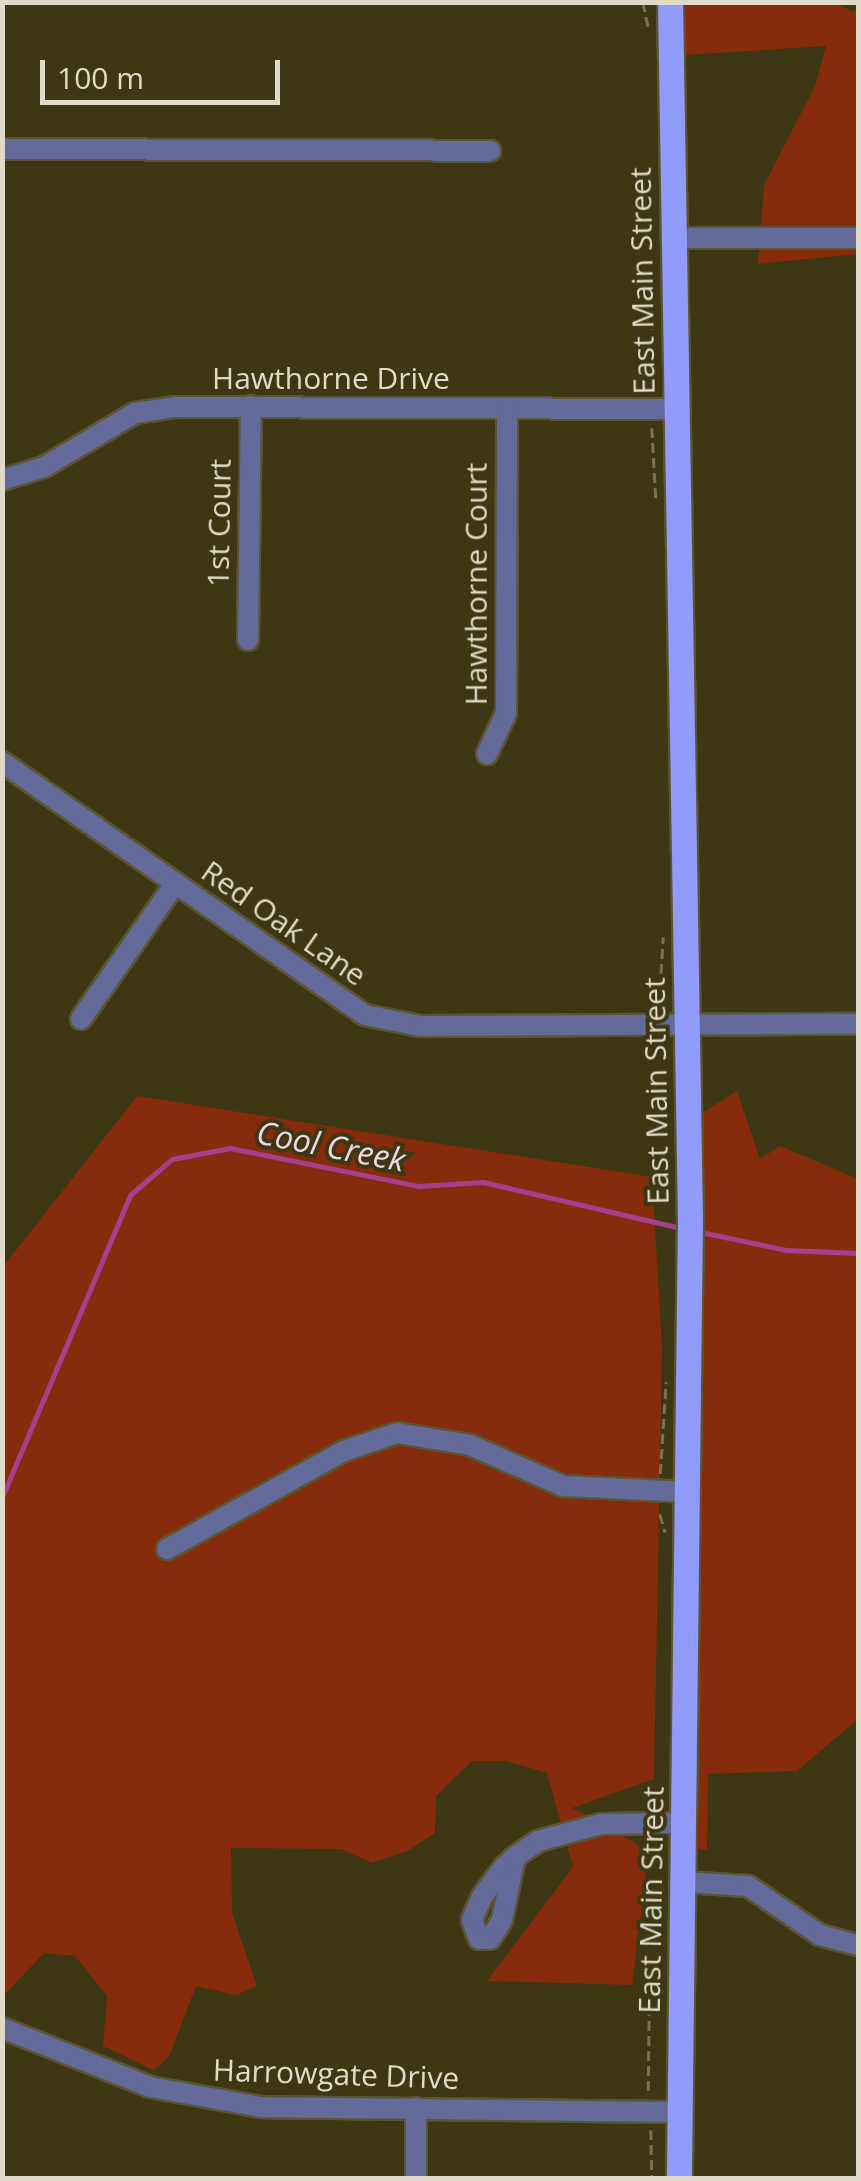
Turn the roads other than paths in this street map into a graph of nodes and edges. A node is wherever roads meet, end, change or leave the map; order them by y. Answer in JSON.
{"nodes":[{"id":1,"x":670,"y":2,"type":"edge"},
{"id":2,"x":2,"y":149,"type":"edge"},
{"id":3,"x":490,"y":151,"type":"dead end"},
{"id":4,"x":673,"y":238,"type":"junction"},
{"id":5,"x":858,"y":238,"type":"edge"},
{"id":6,"x":251,"y":406,"type":"junction"},
{"id":7,"x":507,"y":409,"type":"junction"},
{"id":8,"x":677,"y":409,"type":"junction"},
{"id":9,"x":2,"y":480,"type":"edge"},
{"id":10,"x":248,"y":640,"type":"dead end"},
{"id":11,"x":487,"y":754,"type":"dead end"},
{"id":12,"x":2,"y":762,"type":"edge"},
{"id":13,"x":175,"y":884,"type":"junction"},
{"id":14,"x":80,"y":1019,"type":"dead end"},
{"id":15,"x":858,"y":1024,"type":"edge"},
{"id":16,"x":688,"y":1027,"type":"junction"},
{"id":17,"x":688,"y":1492,"type":"junction"},
{"id":18,"x":167,"y":1549,"type":"dead end"},
{"id":19,"x":685,"y":1823,"type":"junction"},
{"id":20,"x":515,"y":1857,"type":"dead end"},
{"id":21,"x":684,"y":1882,"type":"junction"},
{"id":22,"x":858,"y":1944,"type":"edge"},
{"id":23,"x":2,"y":2028,"type":"edge"},
{"id":24,"x":416,"y":2108,"type":"junction"},
{"id":25,"x":680,"y":2112,"type":"junction"},
{"id":26,"x":416,"y":2178,"type":"edge"},
{"id":27,"x":679,"y":2178,"type":"edge"}],
"edges":[{"from":1,"to":4,"type":"main road","name":"East Main Street"},
{"from":2,"to":3,"type":"street"},
{"from":4,"to":5,"type":"street"},
{"from":4,"to":8,"type":"main road","name":"East Main Street"},
{"from":6,"to":7,"type":"street","name":"Hawthorne Drive"},
{"from":6,"to":9,"type":"street","name":"Hawthorne Drive"},
{"from":6,"to":10,"type":"street","name":"1st Court"},
{"from":7,"to":8,"type":"street","name":"Hawthorne Drive"},
{"from":7,"to":11,"type":"street","name":"Hawthorne Court"},
{"from":8,"to":16,"type":"main road","name":"East Main Street"},
{"from":12,"to":13,"type":"street","name":"Red Oak Lane"},
{"from":13,"to":14,"type":"street"},
{"from":13,"to":16,"type":"street","name":"Red Oak Lane"},
{"from":15,"to":16,"type":"street","name":"Red Oak Lane"},
{"from":16,"to":17,"type":"main road","name":"East Main Street"},
{"from":17,"to":18,"type":"street"},
{"from":17,"to":19,"type":"main road","name":"East Main Street"},
{"from":19,"to":20,"type":"street"},
{"from":19,"to":21,"type":"main road","name":"East Main Street"},
{"from":21,"to":22,"type":"street"},
{"from":21,"to":25,"type":"main road","name":"East Main Street"},
{"from":23,"to":24,"type":"street","name":"Harrowgate Drive"},
{"from":24,"to":25,"type":"street","name":"Harrowgate Drive"},
{"from":24,"to":26,"type":"street"},
{"from":25,"to":27,"type":"main road","name":"East Main Street"}]}
